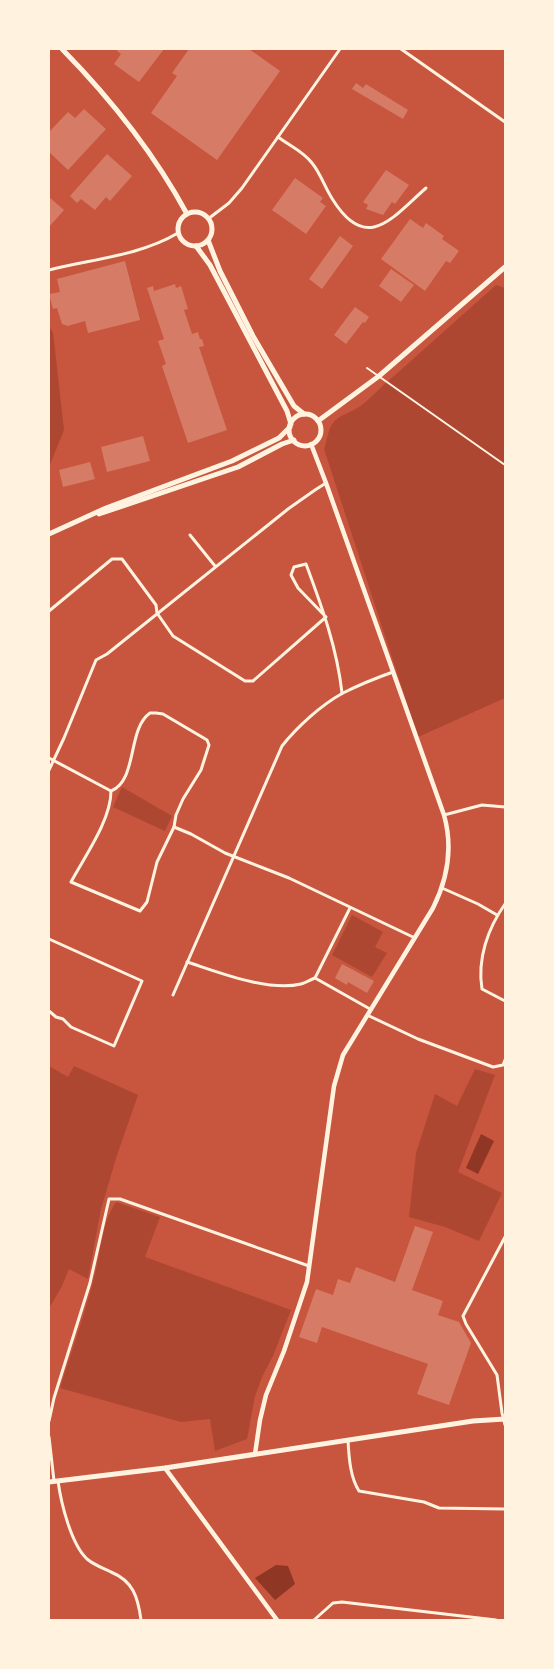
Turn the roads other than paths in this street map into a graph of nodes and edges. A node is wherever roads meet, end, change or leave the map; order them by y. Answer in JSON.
{"nodes":[{"id":1,"x":62,"y":49,"type":"edge"},
{"id":2,"x":340,"y":49,"type":"edge"},
{"id":3,"x":401,"y":49,"type":"edge"},
{"id":4,"x":505,"y":122,"type":"edge"},
{"id":5,"x":278,"y":137,"type":"junction"},
{"id":6,"x":426,"y":188,"type":"dead end"},
{"id":7,"x":188,"y":214,"type":"junction"},
{"id":8,"x":208,"y":219,"type":"junction"},
{"id":9,"x":178,"y":233,"type":"junction"},
{"id":10,"x":208,"y":240,"type":"junction"},
{"id":11,"x":196,"y":246,"type":"junction"},
{"id":12,"x":505,"y":267,"type":"edge"},
{"id":13,"x":49,"y":270,"type":"edge"},
{"id":14,"x":367,"y":368,"type":"dead end"},
{"id":15,"x":379,"y":376,"type":"junction"},
{"id":16,"x":304,"y":414,"type":"junction"},
{"id":17,"x":318,"y":421,"type":"junction"},
{"id":18,"x":290,"y":425,"type":"junction"},
{"id":19,"x":294,"y":440,"type":"junction"},
{"id":20,"x":311,"y":444,"type":"junction"},
{"id":21,"x":505,"y":465,"type":"edge"},
{"id":22,"x":326,"y":483,"type":"junction"},
{"id":23,"x":92,"y":516,"type":"junction"},
{"id":24,"x":49,"y":534,"type":"edge"},
{"id":25,"x":190,"y":535,"type":"dead end"},
{"id":26,"x":215,"y":566,"type":"junction"},
{"id":27,"x":49,"y":611,"type":"edge"},
{"id":28,"x":157,"y":613,"type":"junction"},
{"id":29,"x":326,"y":617,"type":"junction"},
{"id":30,"x":393,"y":672,"type":"junction"},
{"id":31,"x":342,"y":693,"type":"junction"},
{"id":32,"x":49,"y":758,"type":"edge"},
{"id":33,"x":54,"y":760,"type":"junction"},
{"id":34,"x":49,"y":770,"type":"edge"},
{"id":35,"x":111,"y":791,"type":"junction"},
{"id":36,"x":505,"y":807,"type":"edge"},
{"id":37,"x":444,"y":815,"type":"junction"},
{"id":38,"x":174,"y":827,"type":"junction"},
{"id":39,"x":233,"y":856,"type":"junction"},
{"id":40,"x":442,"y":888,"type":"junction"},
{"id":41,"x":505,"y":904,"type":"edge"},
{"id":42,"x":350,"y":908,"type":"junction"},
{"id":43,"x":497,"y":915,"type":"junction"},
{"id":44,"x":415,"y":938,"type":"junction"},
{"id":45,"x":49,"y":940,"type":"edge"},
{"id":46,"x":187,"y":962,"type":"junction"},
{"id":47,"x":315,"y":978,"type":"junction"},
{"id":48,"x":173,"y":996,"type":"dead end"},
{"id":49,"x":505,"y":1001,"type":"edge"},
{"id":50,"x":370,"y":1010,"type":"junction"},
{"id":51,"x":49,"y":1011,"type":"edge"},
{"id":52,"x":367,"y":1015,"type":"junction"},
{"id":53,"x":505,"y":1060,"type":"edge"},
{"id":54,"x":505,"y":1238,"type":"edge"},
{"id":55,"x":310,"y":1266,"type":"junction"},
{"id":56,"x":504,"y":1419,"type":"edge"},
{"id":57,"x":49,"y":1421,"type":"edge"},
{"id":58,"x":505,"y":1425,"type":"edge"},
{"id":59,"x":49,"y":1437,"type":"edge"},
{"id":60,"x":348,"y":1441,"type":"junction"},
{"id":61,"x":255,"y":1454,"type":"junction"},
{"id":62,"x":165,"y":1468,"type":"junction"},
{"id":63,"x":54,"y":1482,"type":"edge"},
{"id":64,"x":505,"y":1509,"type":"edge"},
{"id":65,"x":141,"y":1620,"type":"edge"},
{"id":66,"x":277,"y":1620,"type":"edge"},
{"id":67,"x":314,"y":1620,"type":"edge"},
{"id":68,"x":496,"y":1620,"type":"edge"}],
"edges":[{"from":1,"to":7,"type":"main road"},
{"from":2,"to":5,"type":"street"},
{"from":3,"to":4,"type":"street"},
{"from":5,"to":6,"type":"street"},
{"from":5,"to":8,"type":"street"},
{"from":7,"to":8,"type":"main road"},
{"from":7,"to":9,"type":"main road"},
{"from":8,"to":10,"type":"main road"},
{"from":9,"to":11,"type":"main road"},
{"from":9,"to":13,"type":"street"},
{"from":10,"to":11,"type":"main road"},
{"from":10,"to":16,"type":"main road"},
{"from":11,"to":18,"type":"main road"},
{"from":12,"to":15,"type":"main road"},
{"from":14,"to":15,"type":"lane"},
{"from":15,"to":17,"type":"main road"},
{"from":15,"to":21,"type":"lane"},
{"from":16,"to":17,"type":"main road"},
{"from":16,"to":18,"type":"main road"},
{"from":17,"to":20,"type":"main road"},
{"from":18,"to":19,"type":"main road"},
{"from":18,"to":23,"type":"main road"},
{"from":19,"to":20,"type":"main road"},
{"from":19,"to":23,"type":"main road"},
{"from":20,"to":22,"type":"street"},
{"from":22,"to":26,"type":"street"},
{"from":22,"to":30,"type":"street"},
{"from":23,"to":24,"type":"main road"},
{"from":25,"to":26,"type":"street"},
{"from":26,"to":28,"type":"street"},
{"from":27,"to":28,"type":"street"},
{"from":28,"to":29,"type":"street"},
{"from":28,"to":33,"type":"street"},
{"from":29,"to":29,"type":"street"},
{"from":29,"to":31,"type":"street"},
{"from":30,"to":31,"type":"street"},
{"from":30,"to":37,"type":"street"},
{"from":31,"to":39,"type":"street"},
{"from":32,"to":33,"type":"street"},
{"from":33,"to":34,"type":"street"},
{"from":33,"to":35,"type":"street"},
{"from":35,"to":38,"type":"street"},
{"from":35,"to":38,"type":"street"},
{"from":36,"to":37,"type":"street"},
{"from":37,"to":40,"type":"street"},
{"from":38,"to":39,"type":"street"},
{"from":39,"to":42,"type":"street"},
{"from":39,"to":46,"type":"street"},
{"from":40,"to":43,"type":"street"},
{"from":40,"to":44,"type":"street"},
{"from":41,"to":43,"type":"street"},
{"from":42,"to":44,"type":"street"},
{"from":42,"to":47,"type":"street"},
{"from":43,"to":49,"type":"street"},
{"from":44,"to":50,"type":"street"},
{"from":45,"to":51,"type":"street"},
{"from":46,"to":47,"type":"street"},
{"from":46,"to":48,"type":"street"},
{"from":47,"to":50,"type":"street"},
{"from":50,"to":52,"type":"street"},
{"from":52,"to":53,"type":"street"},
{"from":52,"to":55,"type":"street"},
{"from":54,"to":56,"type":"street"},
{"from":55,"to":57,"type":"street"},
{"from":55,"to":61,"type":"street"},
{"from":56,"to":58,"type":"street"},
{"from":56,"to":60,"type":"main road"},
{"from":59,"to":63,"type":"street"},
{"from":60,"to":61,"type":"main road"},
{"from":60,"to":64,"type":"street"},
{"from":61,"to":62,"type":"main road"},
{"from":62,"to":63,"type":"main road"},
{"from":62,"to":66,"type":"street"},
{"from":63,"to":65,"type":"street"},
{"from":67,"to":68,"type":"street"}]}
